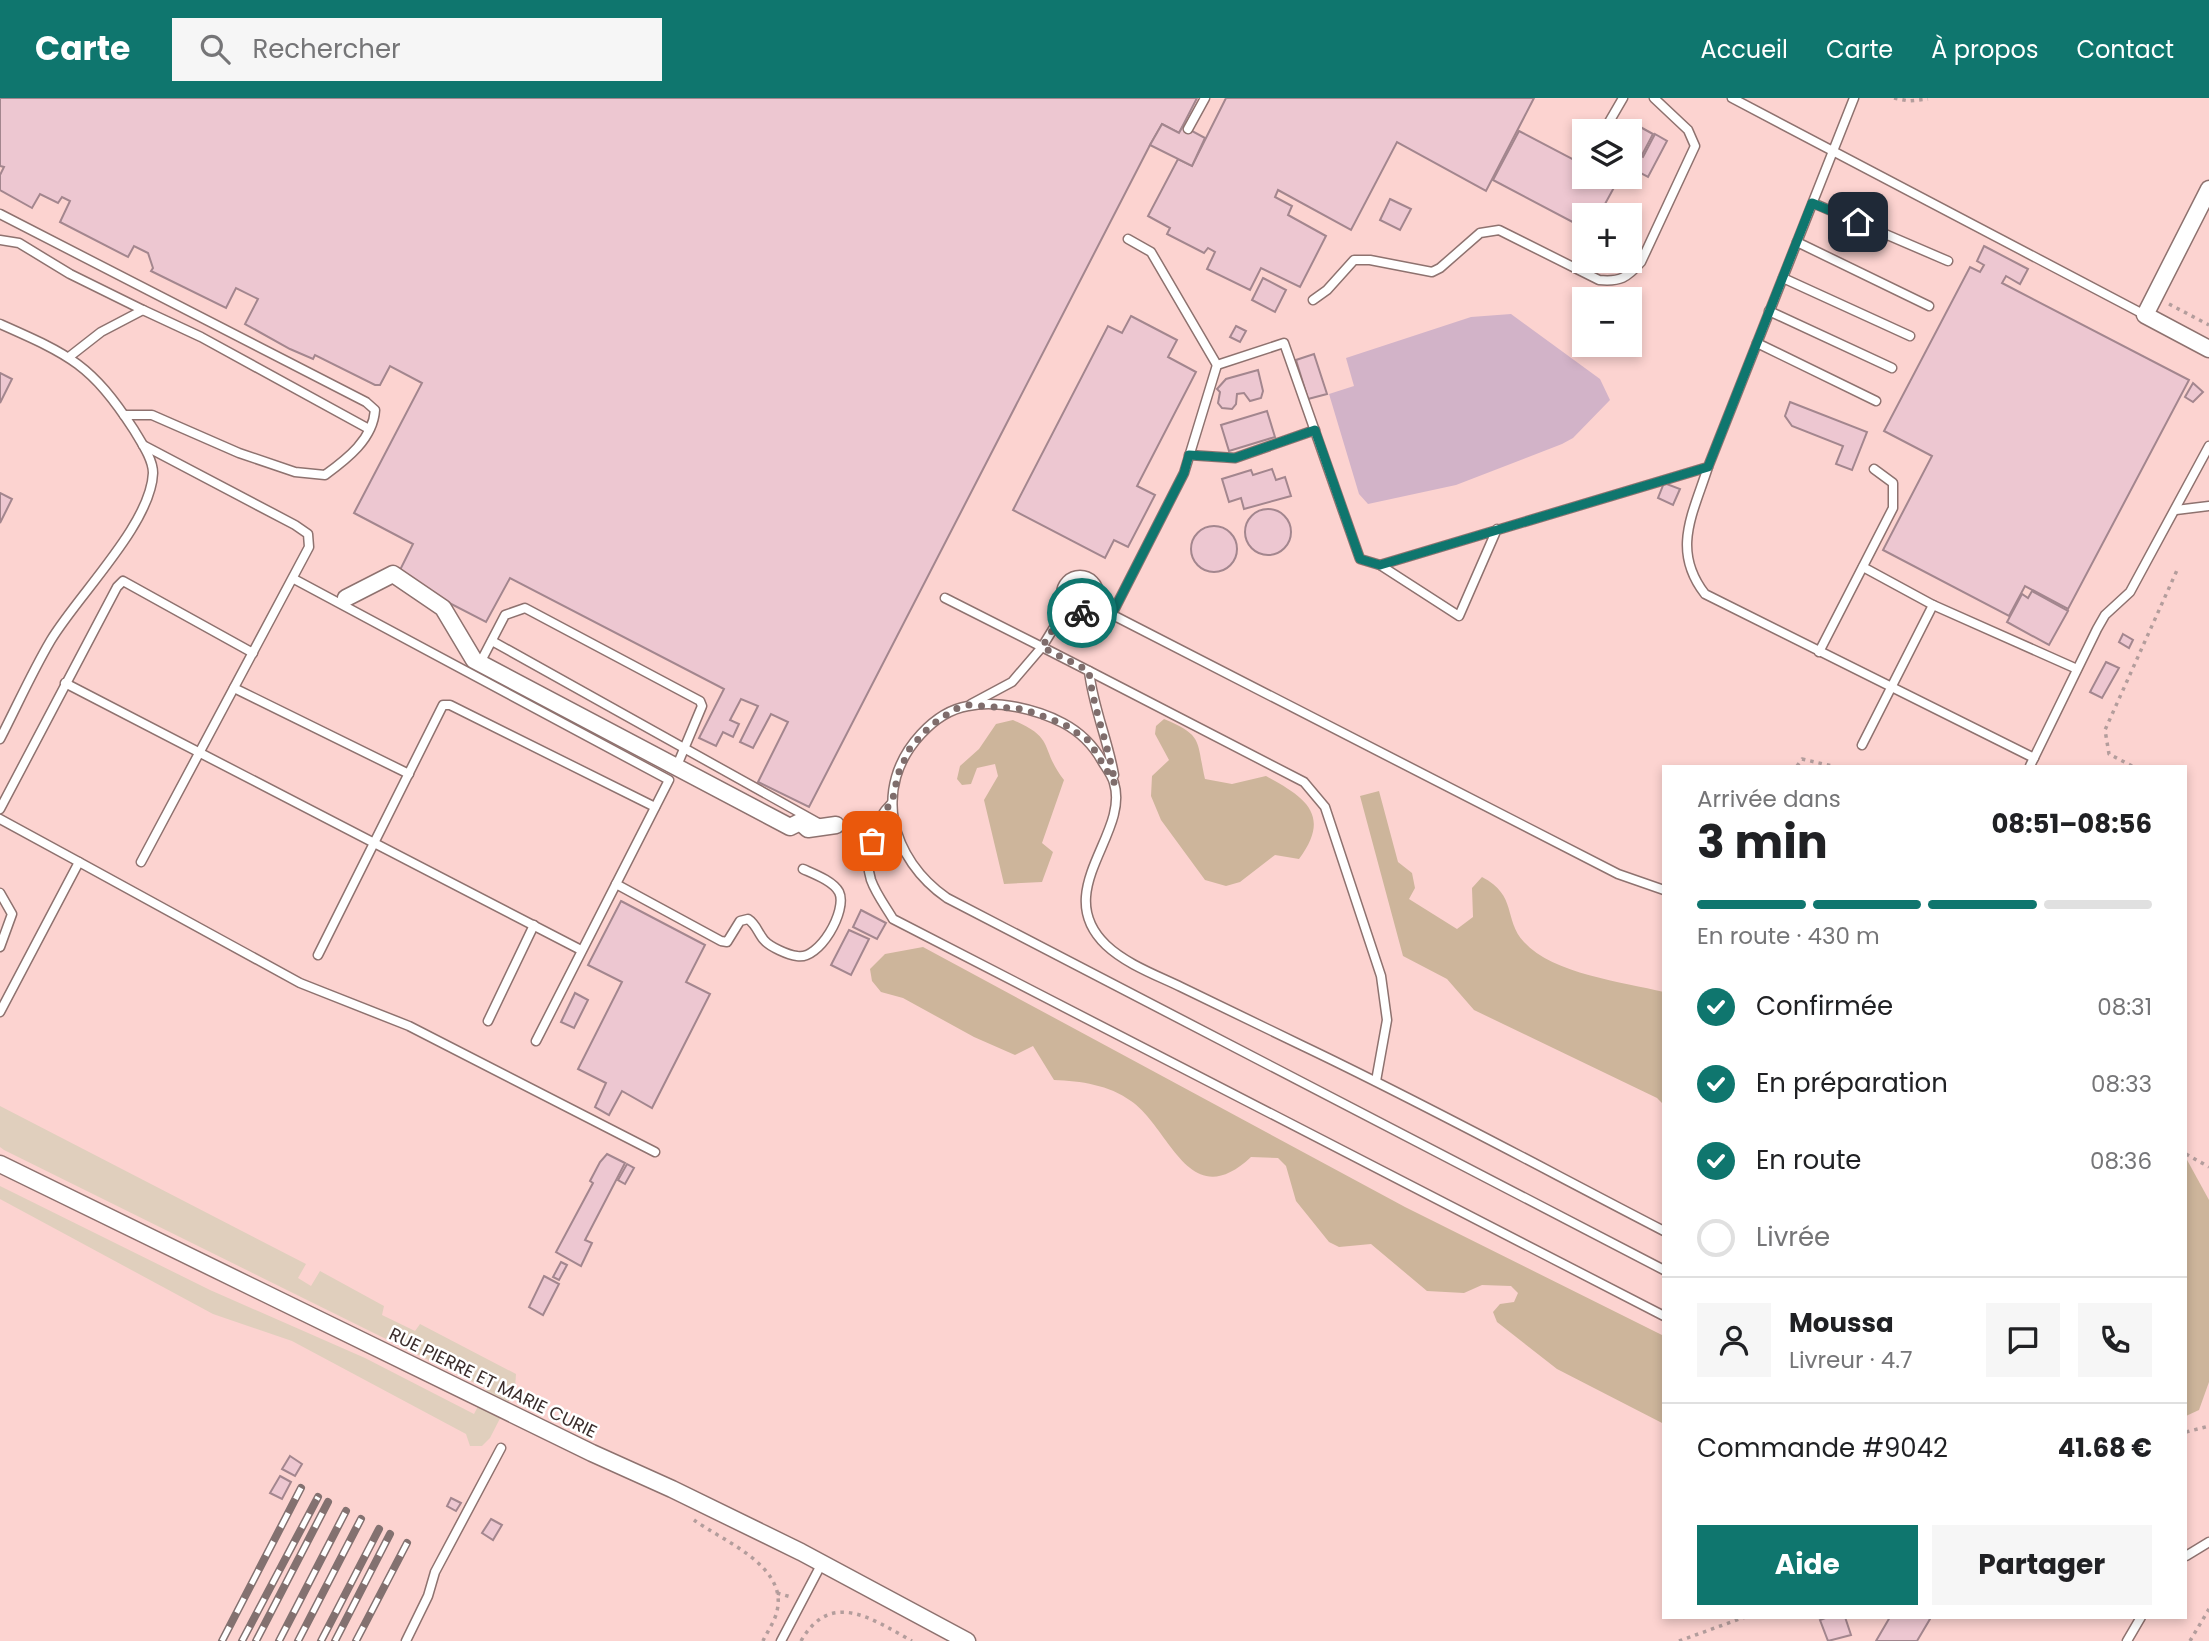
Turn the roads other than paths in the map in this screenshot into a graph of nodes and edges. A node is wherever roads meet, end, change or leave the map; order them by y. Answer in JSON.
{"nodes":[{"id":1,"x":1205,"y":98,"type":"edge"},
{"id":2,"x":1623,"y":98,"type":"edge"},
{"id":3,"x":1654,"y":98,"type":"edge"},
{"id":4,"x":1732,"y":98,"type":"edge"},
{"id":5,"x":1854,"y":98,"type":"edge"},
{"id":6,"x":1611,"y":119,"type":"edge"},
{"id":7,"x":1188,"y":129,"type":"dead end"},
{"id":8,"x":1833,"y":153,"type":"junction"},
{"id":9,"x":2209,"y":189,"type":"edge"},
{"id":10,"x":1812,"y":203,"type":"junction"},
{"id":11,"x":0,"y":214,"type":"edge"},
{"id":12,"x":1128,"y":239,"type":"dead end"},
{"id":13,"x":0,"y":240,"type":"edge"},
{"id":14,"x":1797,"y":242,"type":"junction"},
{"id":15,"x":1948,"y":261,"type":"dead end"},
{"id":16,"x":1783,"y":278,"type":"junction"},
{"id":17,"x":1312,"y":300,"type":"dead end"},
{"id":18,"x":1929,"y":306,"type":"dead end"},
{"id":19,"x":142,"y":310,"type":"junction"},
{"id":20,"x":1769,"y":312,"type":"junction"},
{"id":21,"x":2145,"y":315,"type":"junction"},
{"id":22,"x":0,"y":324,"type":"edge"},
{"id":23,"x":1910,"y":336,"type":"dead end"},
{"id":24,"x":1757,"y":342,"type":"junction"},
{"id":25,"x":2209,"y":349,"type":"edge"},
{"id":26,"x":69,"y":357,"type":"junction"},
{"id":27,"x":1217,"y":365,"type":"junction"},
{"id":28,"x":1892,"y":368,"type":"dead end"},
{"id":29,"x":1876,"y":401,"type":"dead end"},
{"id":30,"x":124,"y":415,"type":"junction"},
{"id":31,"x":369,"y":429,"type":"junction"},
{"id":32,"x":1315,"y":430,"type":"junction"},
{"id":33,"x":144,"y":445,"type":"junction"},
{"id":34,"x":2209,"y":446,"type":"edge"},
{"id":35,"x":1189,"y":455,"type":"junction"},
{"id":36,"x":1708,"y":467,"type":"junction"},
{"id":37,"x":1874,"y":469,"type":"dead end"},
{"id":38,"x":2209,"y":506,"type":"edge"},
{"id":39,"x":2176,"y":510,"type":"junction"},
{"id":40,"x":1497,"y":529,"type":"junction"},
{"id":41,"x":1380,"y":565,"type":"junction"},
{"id":42,"x":1863,"y":567,"type":"junction"},
{"id":43,"x":294,"y":579,"type":"junction"},
{"id":44,"x":346,"y":598,"type":"dead end"},
{"id":45,"x":945,"y":598,"type":"dead end"},
{"id":46,"x":1097,"y":602,"type":"junction"},
{"id":47,"x":1933,"y":605,"type":"junction"},
{"id":48,"x":1066,"y":608,"type":"junction"},
{"id":49,"x":1112,"y":614,"type":"junction"},
{"id":50,"x":492,"y":641,"type":"junction"},
{"id":51,"x":1042,"y":647,"type":"junction"},
{"id":52,"x":1819,"y":652,"type":"junction"},
{"id":53,"x":253,"y":653,"type":"junction"},
{"id":54,"x":478,"y":669,"type":"junction"},
{"id":55,"x":2077,"y":669,"type":"junction"},
{"id":56,"x":1089,"y":671,"type":"junction"},
{"id":57,"x":65,"y":683,"type":"junction"},
{"id":58,"x":233,"y":688,"type":"junction"},
{"id":59,"x":1891,"y":688,"type":"junction"},
{"id":60,"x":968,"y":705,"type":"junction"},
{"id":61,"x":0,"y":739,"type":"edge"},
{"id":62,"x":1862,"y":745,"type":"dead end"},
{"id":63,"x":684,"y":747,"type":"junction"},
{"id":64,"x":198,"y":752,"type":"junction"},
{"id":65,"x":2034,"y":758,"type":"junction"},
{"id":66,"x":2030,"y":765,"type":"edge"},
{"id":67,"x":673,"y":773,"type":"junction"},
{"id":68,"x":409,"y":774,"type":"junction"},
{"id":69,"x":1115,"y":784,"type":"junction"},
{"id":70,"x":892,"y":803,"type":"junction"},
{"id":71,"x":655,"y":807,"type":"junction"},
{"id":72,"x":0,"y":809,"type":"edge"},
{"id":73,"x":0,"y":819,"type":"edge"},
{"id":74,"x":830,"y":826,"type":"joint"},
{"id":75,"x":375,"y":842,"type":"junction"},
{"id":76,"x":79,"y":862,"type":"junction"},
{"id":77,"x":141,"y":862,"type":"dead end"},
{"id":78,"x":803,"y":869,"type":"dead end"},
{"id":79,"x":616,"y":884,"type":"junction"},
{"id":80,"x":1662,"y":889,"type":"edge"},
{"id":81,"x":0,"y":893,"type":"edge"},
{"id":82,"x":534,"y":925,"type":"junction"},
{"id":83,"x":0,"y":947,"type":"edge"},
{"id":84,"x":581,"y":950,"type":"junction"},
{"id":85,"x":318,"y":955,"type":"dead end"},
{"id":86,"x":0,"y":1012,"type":"edge"},
{"id":87,"x":488,"y":1021,"type":"dead end"},
{"id":88,"x":536,"y":1041,"type":"dead end"},
{"id":89,"x":1377,"y":1081,"type":"junction"},
{"id":90,"x":655,"y":1152,"type":"dead end"},
{"id":91,"x":0,"y":1164,"type":"edge"},
{"id":92,"x":1662,"y":1230,"type":"edge"},
{"id":93,"x":1662,"y":1269,"type":"edge"},
{"id":94,"x":1662,"y":1315,"type":"edge"},
{"id":95,"x":501,"y":1448,"type":"dead end"},
{"id":96,"x":2209,"y":1542,"type":"edge"},
{"id":97,"x":2187,"y":1555,"type":"edge"},
{"id":98,"x":822,"y":1563,"type":"junction"},
{"id":99,"x":2140,"y":1619,"type":"edge"},
{"id":100,"x":406,"y":1641,"type":"edge"},
{"id":101,"x":781,"y":1641,"type":"edge"},
{"id":102,"x":967,"y":1641,"type":"edge"},
{"id":103,"x":2127,"y":1641,"type":"edge"}],
"edges":[{"from":1,"to":7,"type":"lane"},
{"from":2,"to":6,"type":"lane"},
{"from":3,"to":17,"type":"lane"},
{"from":4,"to":8,"type":"lane"},
{"from":5,"to":8,"type":"lane"},
{"from":8,"to":10,"type":"lane"},
{"from":8,"to":21,"type":"lane"},
{"from":9,"to":21,"type":"street"},
{"from":10,"to":14,"type":"lane"},
{"from":10,"to":15,"type":"lane"},
{"from":11,"to":31,"type":"lane"},
{"from":12,"to":27,"type":"lane"},
{"from":13,"to":19,"type":"lane"},
{"from":14,"to":16,"type":"lane"},
{"from":14,"to":18,"type":"lane"},
{"from":16,"to":20,"type":"lane"},
{"from":16,"to":23,"type":"lane"},
{"from":19,"to":26,"type":"lane"},
{"from":19,"to":31,"type":"lane"},
{"from":20,"to":24,"type":"lane"},
{"from":20,"to":28,"type":"lane"},
{"from":21,"to":25,"type":"street"},
{"from":22,"to":26,"type":"lane"},
{"from":24,"to":29,"type":"lane"},
{"from":24,"to":36,"type":"lane"},
{"from":26,"to":30,"type":"lane"},
{"from":27,"to":32,"type":"lane"},
{"from":27,"to":35,"type":"lane"},
{"from":30,"to":31,"type":"lane"},
{"from":30,"to":33,"type":"lane"},
{"from":32,"to":35,"type":"lane"},
{"from":32,"to":41,"type":"lane"},
{"from":33,"to":43,"type":"lane"},
{"from":33,"to":61,"type":"lane"},
{"from":34,"to":39,"type":"lane"},
{"from":35,"to":49,"type":"lane"},
{"from":36,"to":40,"type":"lane"},
{"from":36,"to":52,"type":"lane"},
{"from":37,"to":42,"type":"lane"},
{"from":38,"to":39,"type":"lane"},
{"from":39,"to":55,"type":"lane"},
{"from":40,"to":41,"type":"lane"},
{"from":40,"to":41,"type":"lane"},
{"from":42,"to":47,"type":"lane"},
{"from":42,"to":52,"type":"lane"},
{"from":43,"to":53,"type":"lane"},
{"from":43,"to":54,"type":"lane"},
{"from":44,"to":54,"type":"street"},
{"from":45,"to":51,"type":"lane"},
{"from":46,"to":48,"type":"lane"},
{"from":46,"to":48,"type":"lane"},
{"from":46,"to":49,"type":"lane"},
{"from":47,"to":55,"type":"lane"},
{"from":47,"to":59,"type":"lane"},
{"from":48,"to":51,"type":"lane"},
{"from":49,"to":80,"type":"lane"},
{"from":50,"to":54,"type":"lane"},
{"from":50,"to":63,"type":"lane"},
{"from":50,"to":63,"type":"lane"},
{"from":51,"to":56,"type":"lane"},
{"from":51,"to":60,"type":"lane"},
{"from":52,"to":59,"type":"lane"},
{"from":53,"to":57,"type":"lane"},
{"from":53,"to":58,"type":"lane"},
{"from":54,"to":67,"type":"street"},
{"from":55,"to":65,"type":"lane"},
{"from":56,"to":69,"type":"lane"},
{"from":56,"to":89,"type":"lane"},
{"from":57,"to":64,"type":"lane"},
{"from":57,"to":72,"type":"lane"},
{"from":58,"to":64,"type":"lane"},
{"from":58,"to":68,"type":"lane"},
{"from":59,"to":62,"type":"lane"},
{"from":59,"to":65,"type":"lane"},
{"from":60,"to":69,"type":"lane"},
{"from":60,"to":70,"type":"lane"},
{"from":63,"to":67,"type":"lane"},
{"from":63,"to":74,"type":"lane"},
{"from":64,"to":75,"type":"lane"},
{"from":64,"to":77,"type":"lane"},
{"from":65,"to":66,"type":"lane"},
{"from":67,"to":71,"type":"lane"},
{"from":67,"to":74,"type":"street"},
{"from":68,"to":71,"type":"lane"},
{"from":68,"to":75,"type":"lane"},
{"from":69,"to":89,"type":"lane"},
{"from":70,"to":93,"type":"lane"},
{"from":70,"to":94,"type":"lane"},
{"from":71,"to":79,"type":"lane"},
{"from":73,"to":76,"type":"lane"},
{"from":75,"to":82,"type":"lane"},
{"from":75,"to":85,"type":"lane"},
{"from":76,"to":86,"type":"lane"},
{"from":76,"to":90,"type":"lane"},
{"from":78,"to":79,"type":"lane"},
{"from":79,"to":84,"type":"lane"},
{"from":81,"to":83,"type":"lane"},
{"from":82,"to":84,"type":"lane"},
{"from":82,"to":87,"type":"lane"},
{"from":84,"to":88,"type":"lane"},
{"from":89,"to":92,"type":"lane"},
{"from":91,"to":98,"type":"street","name":"RUE PIERRE ET MARIE CURIE"},
{"from":95,"to":100,"type":"lane"},
{"from":96,"to":97,"type":"lane"},
{"from":98,"to":101,"type":"lane"},
{"from":98,"to":102,"type":"street","name":"RUE PIERRE ET MARIE CURIE"},
{"from":99,"to":103,"type":"lane"}]}
